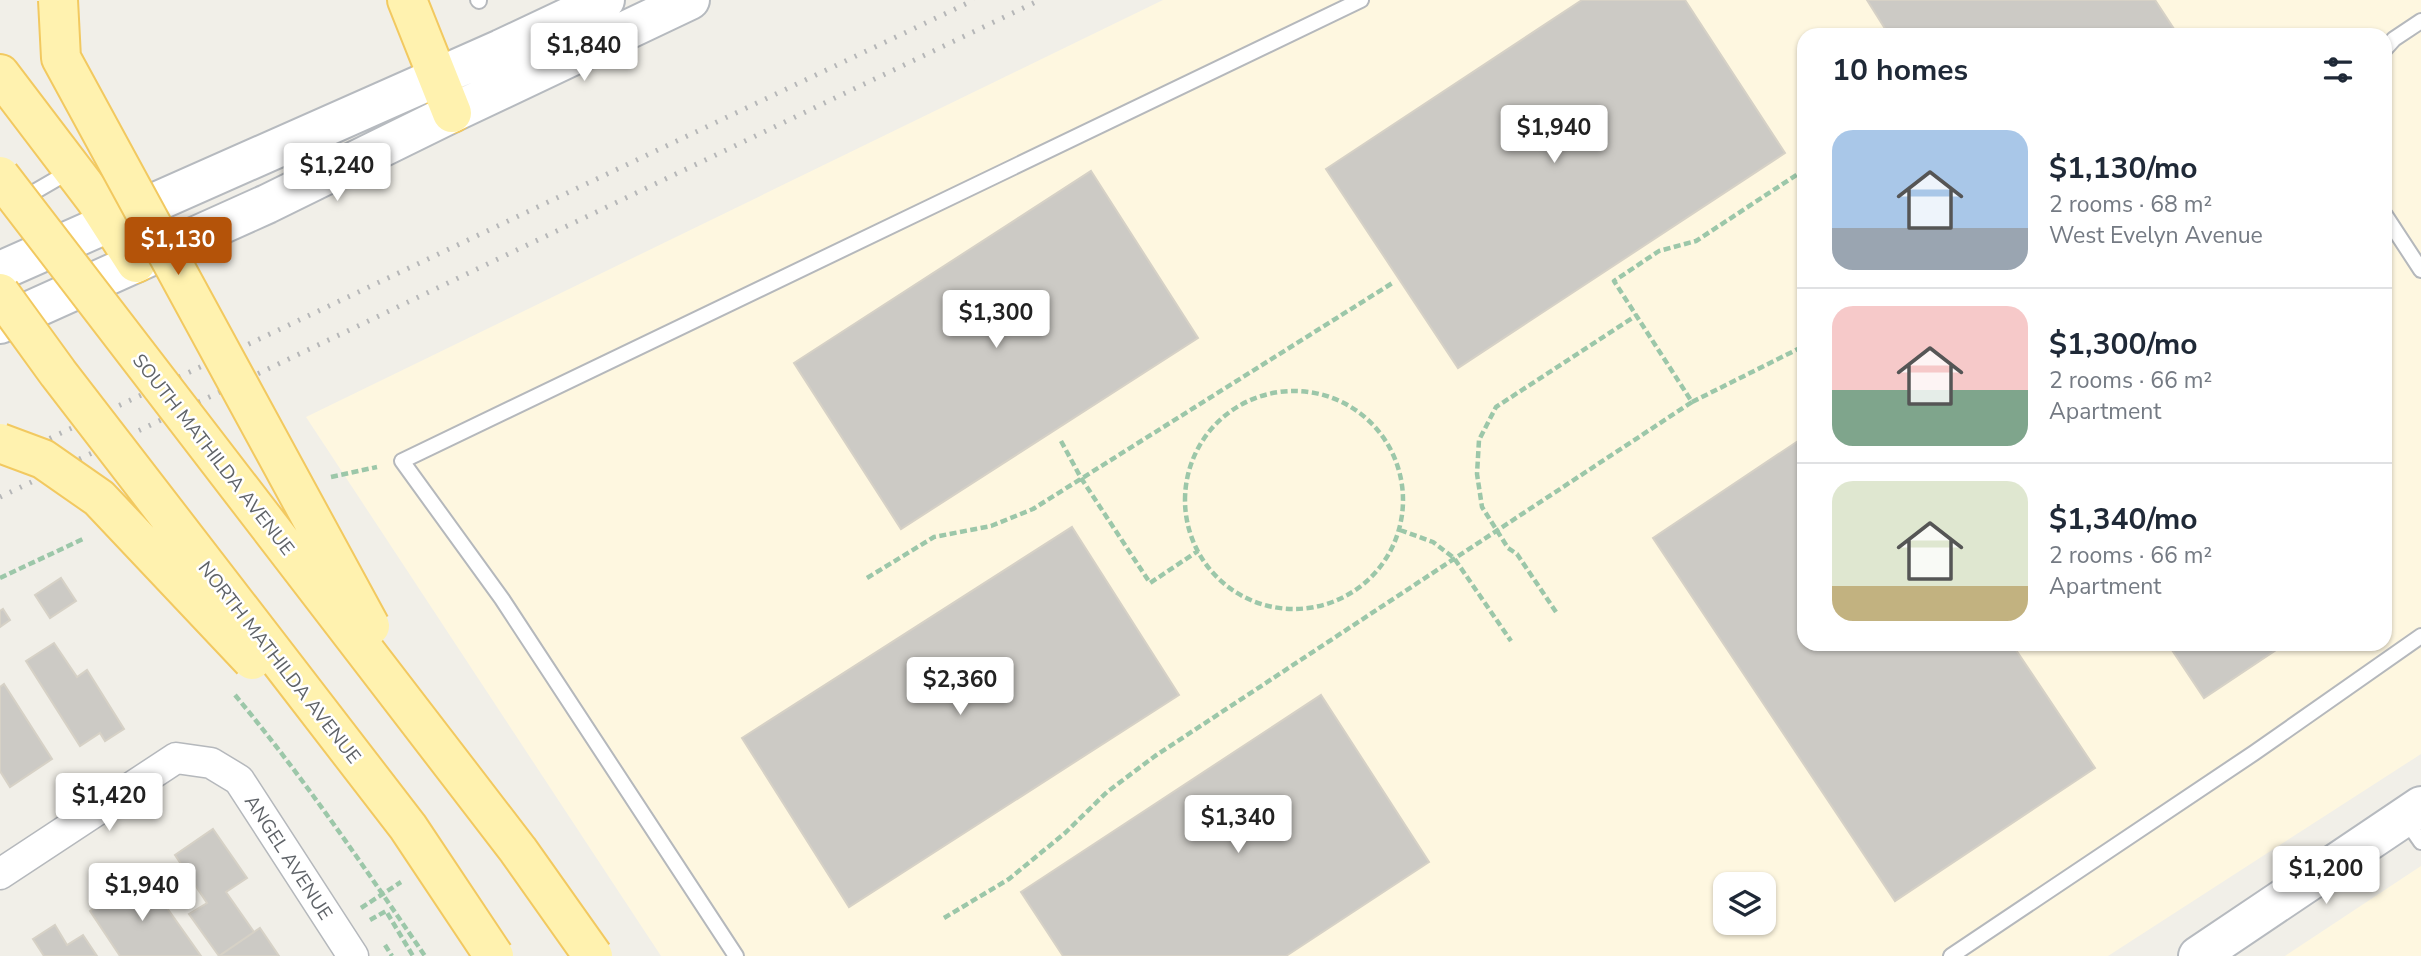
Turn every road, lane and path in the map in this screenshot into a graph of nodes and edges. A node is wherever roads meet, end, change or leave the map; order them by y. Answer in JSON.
{"nodes":[{"id":1,"x":58,"y":0,"type":"edge"},
{"id":2,"x":407,"y":0,"type":"edge"},
{"id":3,"x":605,"y":0,"type":"edge"},
{"id":4,"x":690,"y":0,"type":"edge"},
{"id":5,"x":1361,"y":0,"type":"edge"},
{"id":6,"x":2421,"y":21,"type":"edge"},
{"id":7,"x":2392,"y":41,"type":"edge"},
{"id":8,"x":0,"y":74,"type":"edge"},
{"id":9,"x":437,"y":77,"type":"junction"},
{"id":10,"x":452,"y":113,"type":"junction"},
{"id":11,"x":74,"y":169,"type":"junction"},
{"id":12,"x":1797,"y":175,"type":"edge"},
{"id":13,"x":11,"y":187,"type":"edge"},
{"id":14,"x":111,"y":223,"type":"junction"},
{"id":15,"x":2392,"y":226,"type":"edge"},
{"id":16,"x":136,"y":263,"type":"junction"},
{"id":17,"x":2421,"y":270,"type":"edge"},
{"id":18,"x":0,"y":271,"type":"edge"},
{"id":19,"x":1394,"y":282,"type":"dead end"},
{"id":20,"x":0,"y":293,"type":"edge"},
{"id":21,"x":1637,"y":315,"type":"junction"},
{"id":22,"x":0,"y":324,"type":"edge"},
{"id":23,"x":1797,"y":350,"type":"edge"},
{"id":24,"x":1692,"y":402,"type":"junction"},
{"id":25,"x":1061,"y":441,"type":"dead end"},
{"id":26,"x":0,"y":443,"type":"edge"},
{"id":27,"x":402,"y":461,"type":"junction"},
{"id":28,"x":328,"y":478,"type":"dead end"},
{"id":29,"x":1081,"y":478,"type":"junction"},
{"id":30,"x":1400,"y":530,"type":"junction"},
{"id":31,"x":1497,"y":531,"type":"junction"},
{"id":32,"x":1198,"y":551,"type":"junction"},
{"id":33,"x":1454,"y":558,"type":"junction"},
{"id":34,"x":867,"y":578,"type":"dead end"},
{"id":35,"x":1556,"y":612,"type":"dead end"},
{"id":36,"x":2421,"y":636,"type":"edge"},
{"id":37,"x":1511,"y":641,"type":"dead end"},
{"id":38,"x":234,"y":694,"type":"dead end"},
{"id":39,"x":428,"y":732,"type":"junction"},
{"id":40,"x":2415,"y":822,"type":"edge"},
{"id":41,"x":408,"y":827,"type":"junction"},
{"id":42,"x":0,"y":874,"type":"edge"},
{"id":43,"x":944,"y":918,"type":"dead end"},
{"id":44,"x":375,"y":928,"type":"dead end"},
{"id":45,"x":381,"y":938,"type":"dead end"},
{"id":46,"x":353,"y":956,"type":"edge"},
{"id":47,"x":392,"y":956,"type":"edge"},
{"id":48,"x":413,"y":956,"type":"edge"},
{"id":49,"x":425,"y":956,"type":"edge"},
{"id":50,"x":494,"y":956,"type":"edge"},
{"id":51,"x":593,"y":956,"type":"edge"},
{"id":52,"x":736,"y":956,"type":"edge"},
{"id":53,"x":1951,"y":956,"type":"edge"},
{"id":54,"x":2198,"y":956,"type":"edge"}],
"edges":[{"from":1,"to":39,"type":"main road","bridge":true},
{"from":2,"to":9,"type":"main road"},
{"from":3,"to":9,"type":"main road"},
{"from":4,"to":10,"type":"main road"},
{"from":5,"to":27,"type":"lane"},
{"from":6,"to":7,"type":"lane"},
{"from":8,"to":11,"type":"main road"},
{"from":9,"to":10,"type":"main road"},
{"from":9,"to":14,"type":"main road"},
{"from":10,"to":16,"type":"main road"},
{"from":11,"to":13,"type":"lane"},
{"from":11,"to":14,"type":"main road"},
{"from":12,"to":21,"type":"path"},
{"from":13,"to":39,"type":"main road","name":"SOUTH MATHILDA AVENUE","bridge":true},
{"from":14,"to":16,"type":"main road"},
{"from":14,"to":18,"type":"main road"},
{"from":15,"to":17,"type":"lane"},
{"from":16,"to":22,"type":"main road"},
{"from":19,"to":29,"type":"path"},
{"from":20,"to":41,"type":"main road","name":"NORTH MATHILDA AVENUE","bridge":true},
{"from":21,"to":24,"type":"path"},
{"from":21,"to":31,"type":"path"},
{"from":23,"to":24,"type":"path"},
{"from":24,"to":31,"type":"path"},
{"from":25,"to":29,"type":"path"},
{"from":26,"to":41,"type":"main road","bridge":true},
{"from":27,"to":28,"type":"path"},
{"from":27,"to":52,"type":"lane"},
{"from":29,"to":32,"type":"path"},
{"from":29,"to":34,"type":"path"},
{"from":30,"to":32,"type":"path"},
{"from":30,"to":32,"type":"path"},
{"from":30,"to":33,"type":"path"},
{"from":31,"to":33,"type":"path"},
{"from":31,"to":35,"type":"path"},
{"from":33,"to":37,"type":"path"},
{"from":33,"to":43,"type":"path"},
{"from":36,"to":53,"type":"lane"},
{"from":38,"to":49,"type":"path","bridge":true},
{"from":39,"to":51,"type":"main road","bridge":true},
{"from":40,"to":54,"type":"main road"},
{"from":41,"to":50,"type":"main road","name":"NORTH MATHILDA AVENUE","bridge":true},
{"from":42,"to":46,"type":"street","name":"ANGEL AVENUE"},
{"from":44,"to":48,"type":"path"},
{"from":45,"to":47,"type":"path"}]}
